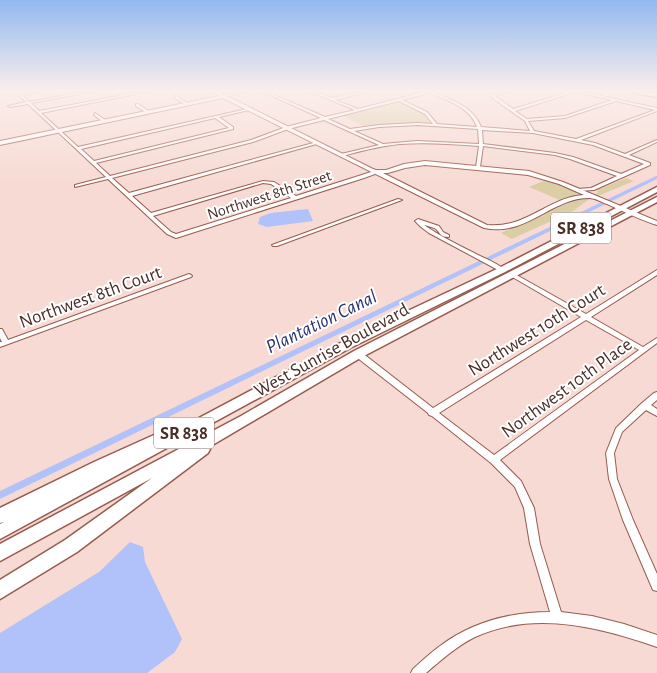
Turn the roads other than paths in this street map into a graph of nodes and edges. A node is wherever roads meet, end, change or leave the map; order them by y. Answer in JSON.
{"nodes":[{"id":1,"x":51,"y":122,"type":"edge"},
{"id":2,"x":97,"y":122,"type":"edge"},
{"id":3,"x":192,"y":122,"type":"edge"},
{"id":4,"x":224,"y":122,"type":"edge"},
{"id":5,"x":276,"y":122,"type":"edge"},
{"id":6,"x":308,"y":122,"type":"edge"},
{"id":7,"x":334,"y":122,"type":"edge"},
{"id":8,"x":478,"y":122,"type":"edge"},
{"id":9,"x":527,"y":122,"type":"edge"},
{"id":10,"x":624,"y":122,"type":"edge"},
{"id":11,"x":435,"y":124,"type":"joint"},
{"id":12,"x":287,"y":128,"type":"junction"},
{"id":13,"x":480,"y":128,"type":"junction"},
{"id":14,"x":60,"y":130,"type":"junction"},
{"id":15,"x":350,"y":130,"type":"junction"},
{"id":16,"x":533,"y":132,"type":"junction"},
{"id":17,"x":578,"y":140,"type":"junction"},
{"id":18,"x":657,"y":142,"type":"edge"},
{"id":19,"x":0,"y":143,"type":"edge"},
{"id":20,"x":318,"y":143,"type":"junction"},
{"id":21,"x":381,"y":144,"type":"junction"},
{"id":22,"x":481,"y":145,"type":"junction"},
{"id":23,"x":79,"y":148,"type":"junction"},
{"id":24,"x":626,"y":154,"type":"junction"},
{"id":25,"x":342,"y":155,"type":"junction"},
{"id":26,"x":94,"y":162,"type":"junction"},
{"id":27,"x":478,"y":167,"type":"junction"},
{"id":28,"x":377,"y":173,"type":"junction"},
{"id":29,"x":621,"y":176,"type":"junction"},
{"id":30,"x":110,"y":178,"type":"junction"},
{"id":31,"x":77,"y":186,"type":"dead end"},
{"id":32,"x":657,"y":189,"type":"edge"},
{"id":33,"x":579,"y":193,"type":"junction"},
{"id":34,"x":593,"y":194,"type":"junction"},
{"id":35,"x":129,"y":195,"type":"junction"},
{"id":36,"x":296,"y":198,"type":"junction"},
{"id":37,"x":657,"y":199,"type":"edge"},
{"id":38,"x":400,"y":200,"type":"dead end"},
{"id":39,"x":621,"y":207,"type":"junction"},
{"id":40,"x":632,"y":212,"type":"junction"},
{"id":41,"x":151,"y":215,"type":"junction"},
{"id":42,"x":419,"y":221,"type":"dead end"},
{"id":43,"x":657,"y":223,"type":"edge"},
{"id":44,"x":275,"y":245,"type":"dead end"},
{"id":45,"x":504,"y":270,"type":"junction"},
{"id":46,"x":657,"y":272,"type":"edge"},
{"id":47,"x":189,"y":276,"type":"dead end"},
{"id":48,"x":586,"y":316,"type":"junction"},
{"id":49,"x":0,"y":331,"type":"edge"},
{"id":50,"x":368,"y":335,"type":"junction"},
{"id":51,"x":657,"y":340,"type":"edge"},
{"id":52,"x":3,"y":344,"type":"edge"},
{"id":53,"x":644,"y":350,"type":"junction"},
{"id":54,"x":358,"y":354,"type":"junction"},
{"id":55,"x":657,"y":395,"type":"edge"},
{"id":56,"x":236,"y":404,"type":"junction"},
{"id":57,"x":645,"y":405,"type":"junction"},
{"id":58,"x":432,"y":413,"type":"junction"},
{"id":59,"x":657,"y":413,"type":"edge"},
{"id":60,"x":246,"y":420,"type":"junction"},
{"id":61,"x":494,"y":460,"type":"junction"},
{"id":62,"x":0,"y":516,"type":"edge"},
{"id":63,"x":0,"y":532,"type":"edge"},
{"id":64,"x":0,"y":553,"type":"edge"},
{"id":65,"x":657,"y":586,"type":"edge"},
{"id":66,"x":0,"y":590,"type":"edge"},
{"id":67,"x":557,"y":616,"type":"junction"},
{"id":68,"x":657,"y":641,"type":"edge"},
{"id":69,"x":417,"y":673,"type":"edge"}],
"edges":[{"from":1,"to":14,"type":"street"},
{"from":2,"to":14,"type":"street"},
{"from":3,"to":23,"type":"street"},
{"from":4,"to":26,"type":"street"},
{"from":5,"to":12,"type":"street"},
{"from":6,"to":12,"type":"street"},
{"from":7,"to":15,"type":"street"},
{"from":8,"to":13,"type":"street"},
{"from":9,"to":16,"type":"street"},
{"from":10,"to":17,"type":"street"},
{"from":11,"to":13,"type":"street"},
{"from":11,"to":15,"type":"street"},
{"from":12,"to":20,"type":"street"},
{"from":12,"to":30,"type":"street"},
{"from":13,"to":16,"type":"street"},
{"from":13,"to":22,"type":"street"},
{"from":14,"to":19,"type":"street"},
{"from":14,"to":23,"type":"street"},
{"from":15,"to":21,"type":"street"},
{"from":16,"to":17,"type":"street"},
{"from":17,"to":24,"type":"street"},
{"from":18,"to":24,"type":"street"},
{"from":20,"to":25,"type":"street"},
{"from":20,"to":35,"type":"street"},
{"from":21,"to":22,"type":"street"},
{"from":21,"to":25,"type":"street"},
{"from":22,"to":27,"type":"street"},
{"from":22,"to":29,"type":"street"},
{"from":23,"to":26,"type":"street"},
{"from":24,"to":29,"type":"street"},
{"from":25,"to":28,"type":"street"},
{"from":26,"to":30,"type":"street"},
{"from":27,"to":28,"type":"street"},
{"from":27,"to":33,"type":"street"},
{"from":28,"to":33,"type":"street"},
{"from":28,"to":36,"type":"street","name":"Northwest 8th Street"},
{"from":29,"to":34,"type":"street"},
{"from":30,"to":31,"type":"street"},
{"from":30,"to":35,"type":"street"},
{"from":32,"to":39,"type":"main road","name":"West Sunrise Boulevard","number":"SR 838"},
{"from":33,"to":34,"type":"street"},
{"from":34,"to":39,"type":"street"},
{"from":35,"to":41,"type":"street"},
{"from":36,"to":41,"type":"street"},
{"from":36,"to":41,"type":"street","name":"Northwest 8th Street"},
{"from":37,"to":40,"type":"main road","name":"West Sunrise Boulevard","number":"SR 838"},
{"from":38,"to":44,"type":"street"},
{"from":39,"to":40,"type":"street"},
{"from":39,"to":45,"type":"main road","name":"West Sunrise Boulevard","number":"SR 838"},
{"from":40,"to":43,"type":"street"},
{"from":40,"to":45,"type":"main road","name":"West Sunrise Boulevard","number":"SR 838"},
{"from":42,"to":45,"type":"street"},
{"from":45,"to":48,"type":"street"},
{"from":45,"to":50,"type":"main road","name":"West Sunrise Boulevard","number":"SR 838"},
{"from":45,"to":54,"type":"main road","name":"West Sunrise Boulevard","number":"SR 838"},
{"from":46,"to":48,"type":"street","name":"Northwest 10th Court"},
{"from":47,"to":52,"type":"street","name":"Northwest 8th Court"},
{"from":48,"to":53,"type":"street"},
{"from":48,"to":58,"type":"street","name":"Northwest 10th Court"},
{"from":49,"to":52,"type":"street"},
{"from":50,"to":54,"type":"main road"},
{"from":50,"to":56,"type":"main road","name":"West Sunrise Boulevard","number":"SR 838"},
{"from":51,"to":53,"type":"street","name":"Northwest 10th Place"},
{"from":53,"to":61,"type":"street","name":"Northwest 10th Place"},
{"from":54,"to":58,"type":"street"},
{"from":54,"to":60,"type":"main road","name":"West Sunrise Boulevard","number":"SR 838"},
{"from":55,"to":57,"type":"street"},
{"from":56,"to":62,"type":"main road"},
{"from":56,"to":63,"type":"main road","name":"West Sunrise Boulevard","number":"SR 838"},
{"from":57,"to":59,"type":"street"},
{"from":57,"to":65,"type":"street"},
{"from":58,"to":61,"type":"street"},
{"from":60,"to":64,"type":"main road","name":"West Sunrise Boulevard","number":"SR 838"},
{"from":60,"to":66,"type":"main road"},
{"from":61,"to":67,"type":"street"},
{"from":67,"to":68,"type":"street"},
{"from":67,"to":69,"type":"street"}]}
